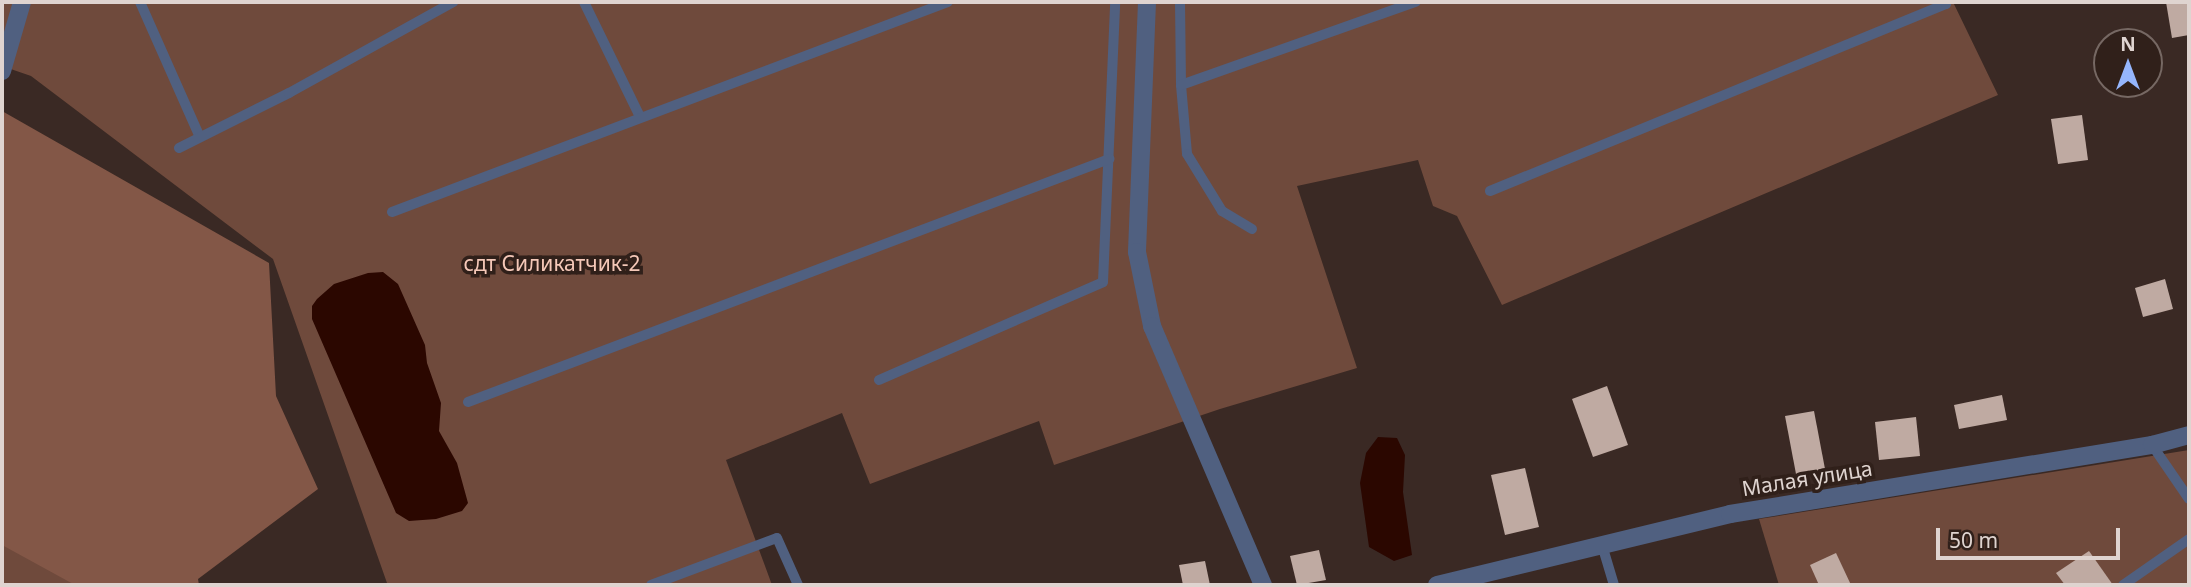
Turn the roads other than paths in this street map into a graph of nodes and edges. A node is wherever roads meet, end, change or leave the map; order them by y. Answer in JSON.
{"nodes":[{"id":1,"x":22,"y":2,"type":"edge"},
{"id":2,"x":140,"y":2,"type":"edge"},
{"id":3,"x":453,"y":2,"type":"edge"},
{"id":4,"x":584,"y":2,"type":"edge"},
{"id":5,"x":948,"y":2,"type":"edge"},
{"id":6,"x":1115,"y":2,"type":"edge"},
{"id":7,"x":1147,"y":2,"type":"edge"},
{"id":8,"x":1180,"y":2,"type":"edge"},
{"id":9,"x":1416,"y":2,"type":"edge"},
{"id":10,"x":1945,"y":2,"type":"edge"},
{"id":11,"x":2,"y":71,"type":"edge"},
{"id":12,"x":1181,"y":85,"type":"junction"},
{"id":13,"x":640,"y":117,"type":"junction"},
{"id":14,"x":199,"y":135,"type":"junction"},
{"id":15,"x":179,"y":148,"type":"dead end"},
{"id":16,"x":1109,"y":159,"type":"junction"},
{"id":17,"x":1490,"y":191,"type":"dead end"},
{"id":18,"x":392,"y":212,"type":"dead end"},
{"id":19,"x":1252,"y":229,"type":"dead end"},
{"id":20,"x":878,"y":380,"type":"dead end"},
{"id":21,"x":468,"y":402,"type":"dead end"},
{"id":22,"x":2189,"y":435,"type":"edge"},
{"id":23,"x":2152,"y":445,"type":"junction"},
{"id":24,"x":2189,"y":499,"type":"edge"},
{"id":25,"x":2189,"y":539,"type":"edge"},
{"id":26,"x":1602,"y":545,"type":"junction"},
{"id":27,"x":651,"y":585,"type":"edge"},
{"id":28,"x":798,"y":585,"type":"edge"},
{"id":29,"x":1263,"y":585,"type":"edge"},
{"id":30,"x":1437,"y":585,"type":"edge"},
{"id":31,"x":1614,"y":585,"type":"edge"},
{"id":32,"x":2123,"y":585,"type":"edge"}],
"edges":[{"from":1,"to":11,"type":"street"},
{"from":2,"to":14,"type":"lane"},
{"from":3,"to":14,"type":"lane"},
{"from":4,"to":13,"type":"lane"},
{"from":5,"to":13,"type":"lane"},
{"from":6,"to":16,"type":"lane"},
{"from":7,"to":29,"type":"street"},
{"from":8,"to":12,"type":"lane"},
{"from":9,"to":12,"type":"lane"},
{"from":10,"to":17,"type":"lane"},
{"from":12,"to":19,"type":"lane"},
{"from":13,"to":18,"type":"lane"},
{"from":14,"to":15,"type":"lane"},
{"from":16,"to":20,"type":"lane"},
{"from":16,"to":21,"type":"lane"},
{"from":22,"to":23,"type":"street","name":"Малая улица"},
{"from":23,"to":24,"type":"lane"},
{"from":23,"to":26,"type":"street","name":"Малая улица"},
{"from":25,"to":32,"type":"lane"},
{"from":26,"to":30,"type":"street","name":"Малая улица"},
{"from":26,"to":31,"type":"lane"},
{"from":27,"to":28,"type":"lane"}]}
